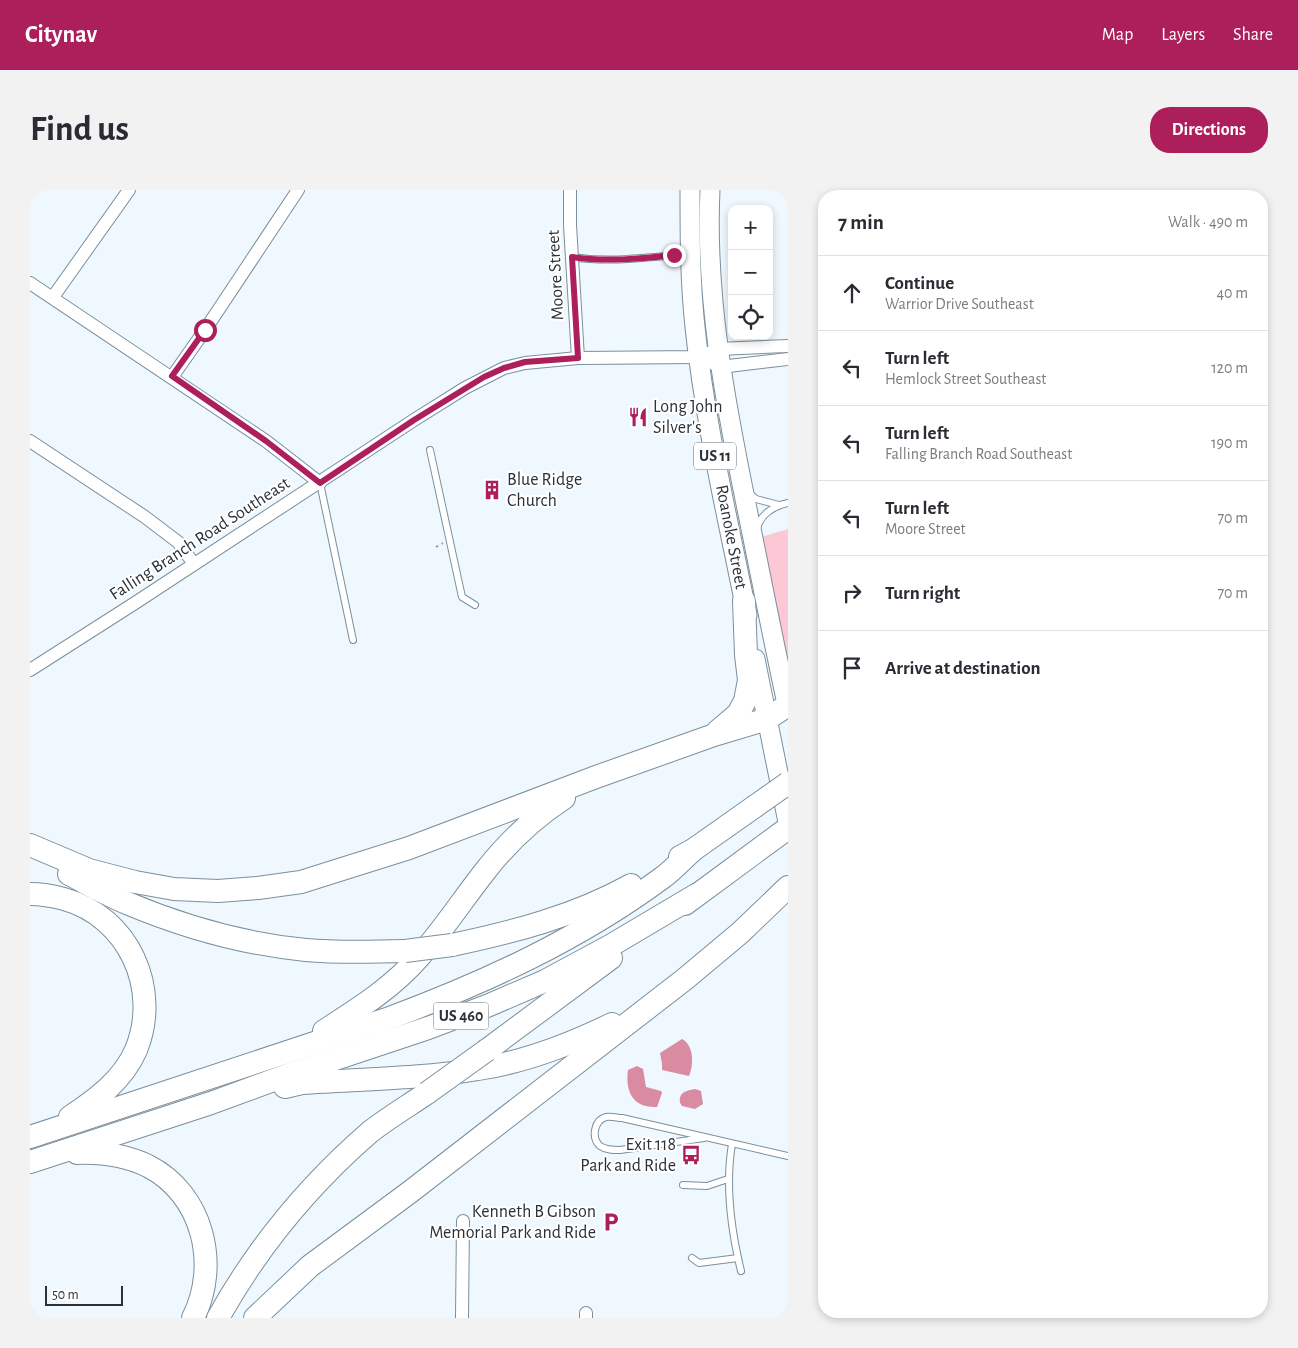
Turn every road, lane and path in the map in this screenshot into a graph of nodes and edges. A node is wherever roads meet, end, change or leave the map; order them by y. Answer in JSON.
{"nodes":[{"id":1,"x":129,"y":190,"type":"edge"},
{"id":2,"x":298,"y":190,"type":"edge"},
{"id":3,"x":570,"y":190,"type":"edge"},
{"id":4,"x":690,"y":190,"type":"edge"},
{"id":5,"x":710,"y":190,"type":"edge"},
{"id":6,"x":690,"y":254,"type":"junction"},
{"id":7,"x":572,"y":257,"type":"junction"},
{"id":8,"x":30,"y":283,"type":"edge"},
{"id":9,"x":52,"y":297,"type":"junction"},
{"id":10,"x":788,"y":346,"type":"edge"},
{"id":11,"x":699,"y":357,"type":"junction"},
{"id":12,"x":578,"y":358,"type":"junction"},
{"id":13,"x":719,"y":358,"type":"junction"},
{"id":14,"x":788,"y":360,"type":"edge"},
{"id":15,"x":172,"y":376,"type":"junction"},
{"id":16,"x":30,"y":441,"type":"edge"},
{"id":17,"x":430,"y":450,"type":"dead end"},
{"id":18,"x":741,"y":482,"type":"junction"},
{"id":19,"x":320,"y":483,"type":"junction"},
{"id":20,"x":788,"y":503,"type":"edge"},
{"id":21,"x":779,"y":505,"type":"junction"},
{"id":22,"x":755,"y":550,"type":"junction"},
{"id":23,"x":194,"y":564,"type":"junction"},
{"id":24,"x":744,"y":601,"type":"junction"},
{"id":25,"x":475,"y":605,"type":"dead end"},
{"id":26,"x":353,"y":640,"type":"dead end"},
{"id":27,"x":30,"y":670,"type":"edge"},
{"id":28,"x":788,"y":706,"type":"edge"},
{"id":29,"x":767,"y":719,"type":"junction"},
{"id":30,"x":714,"y":735,"type":"junction"},
{"id":31,"x":596,"y":777,"type":"junction"},
{"id":32,"x":788,"y":783,"type":"edge"},
{"id":33,"x":788,"y":822,"type":"edge"},
{"id":34,"x":788,"y":828,"type":"edge"},
{"id":35,"x":30,"y":846,"type":"edge"},
{"id":36,"x":693,"y":850,"type":"junction"},
{"id":37,"x":788,"y":887,"type":"edge"},
{"id":38,"x":30,"y":894,"type":"edge"},
{"id":39,"x":696,"y":895,"type":"junction"},
{"id":40,"x":788,"y":910,"type":"edge"},
{"id":41,"x":740,"y":932,"type":"junction"},
{"id":42,"x":647,"y":1008,"type":"junction"},
{"id":43,"x":286,"y":1052,"type":"junction"},
{"id":44,"x":211,"y":1103,"type":"junction"},
{"id":45,"x":39,"y":1134,"type":"edge"},
{"id":46,"x":704,"y":1138,"type":"junction"},
{"id":47,"x":732,"y":1144,"type":"junction"},
{"id":48,"x":51,"y":1155,"type":"junction"},
{"id":49,"x":788,"y":1156,"type":"edge"},
{"id":50,"x":30,"y":1162,"type":"edge"},
{"id":51,"x":728,"y":1179,"type":"junction"},
{"id":52,"x":683,"y":1185,"type":"dead end"},
{"id":53,"x":463,"y":1221,"type":"dead end"},
{"id":54,"x":692,"y":1258,"type":"dead end"},
{"id":55,"x":738,"y":1258,"type":"junction"},
{"id":56,"x":741,"y":1271,"type":"dead end"},
{"id":57,"x":193,"y":1318,"type":"edge"},
{"id":58,"x":218,"y":1318,"type":"edge"},
{"id":59,"x":255,"y":1318,"type":"edge"},
{"id":60,"x":462,"y":1318,"type":"edge"}],
"edges":[{"from":1,"to":9,"type":"street"},
{"from":2,"to":15,"type":"street"},
{"from":3,"to":7,"type":"street","name":"Moore Street"},
{"from":4,"to":6,"type":"main road","name":"Roanoke Street","number":"US 11"},
{"from":5,"to":13,"type":"main road","name":"Roanoke Street","number":"US 11"},
{"from":6,"to":7,"type":"lane"},
{"from":6,"to":11,"type":"main road","name":"Roanoke Street","number":"US 11"},
{"from":7,"to":12,"type":"street","name":"Moore Street"},
{"from":8,"to":9,"type":"street"},
{"from":9,"to":15,"type":"street"},
{"from":10,"to":13,"type":"street"},
{"from":11,"to":12,"type":"street","name":"Falling Branch Road Southeast"},
{"from":11,"to":13,"type":"street"},
{"from":11,"to":24,"type":"main road","name":"Roanoke Street","number":"US 11"},
{"from":12,"to":19,"type":"street","name":"Falling Branch Road Southeast"},
{"from":13,"to":14,"type":"street"},
{"from":13,"to":18,"type":"main road","name":"Roanoke Street","number":"US 11"},
{"from":15,"to":19,"type":"street"},
{"from":16,"to":23,"type":"street"},
{"from":17,"to":25,"type":"lane"},
{"from":18,"to":21,"type":"lane"},
{"from":18,"to":22,"type":"main road","name":"Roanoke Street","number":"US 11"},
{"from":19,"to":23,"type":"street","name":"Falling Branch Road Southeast"},
{"from":19,"to":26,"type":"lane"},
{"from":20,"to":21,"type":"lane"},
{"from":21,"to":22,"type":"lane"},
{"from":22,"to":28,"type":"main road","name":"Roanoke Street","number":"US 11"},
{"from":23,"to":27,"type":"street","name":"Falling Branch Road Southeast"},
{"from":24,"to":29,"type":"main road","name":"Roanoke Street","number":"US 11"},
{"from":24,"to":30,"type":"highway"},
{"from":28,"to":29,"type":"highway"},
{"from":29,"to":30,"type":"highway"},
{"from":29,"to":33,"type":"main road","name":"Roanoke Street","number":"US 11"},
{"from":30,"to":31,"type":"highway"},
{"from":31,"to":35,"type":"highway"},
{"from":31,"to":43,"type":"highway"},
{"from":32,"to":36,"type":"highway","number":"US 460","bridge":true},
{"from":34,"to":39,"type":"highway","number":"US 460"},
{"from":35,"to":36,"type":"highway","bridge":true},
{"from":36,"to":43,"type":"highway","number":"US 460"},
{"from":37,"to":41,"type":"highway"},
{"from":38,"to":45,"type":"highway"},
{"from":39,"to":44,"type":"highway","number":"US 460"},
{"from":39,"to":58,"type":"highway","number":"US 460","bridge":true},
{"from":40,"to":41,"type":"highway"},
{"from":41,"to":42,"type":"highway"},
{"from":42,"to":44,"type":"highway"},
{"from":42,"to":59,"type":"highway"},
{"from":43,"to":45,"type":"highway","number":"US 460"},
{"from":44,"to":48,"type":"highway","number":"US 460"},
{"from":46,"to":46,"type":"lane"},
{"from":46,"to":47,"type":"lane"},
{"from":47,"to":49,"type":"lane"},
{"from":47,"to":51,"type":"lane"},
{"from":48,"to":50,"type":"highway","number":"US 460"},
{"from":48,"to":57,"type":"highway"},
{"from":51,"to":52,"type":"lane"},
{"from":51,"to":55,"type":"lane"},
{"from":53,"to":60,"type":"street"},
{"from":54,"to":55,"type":"lane"},
{"from":55,"to":56,"type":"lane"}]}
